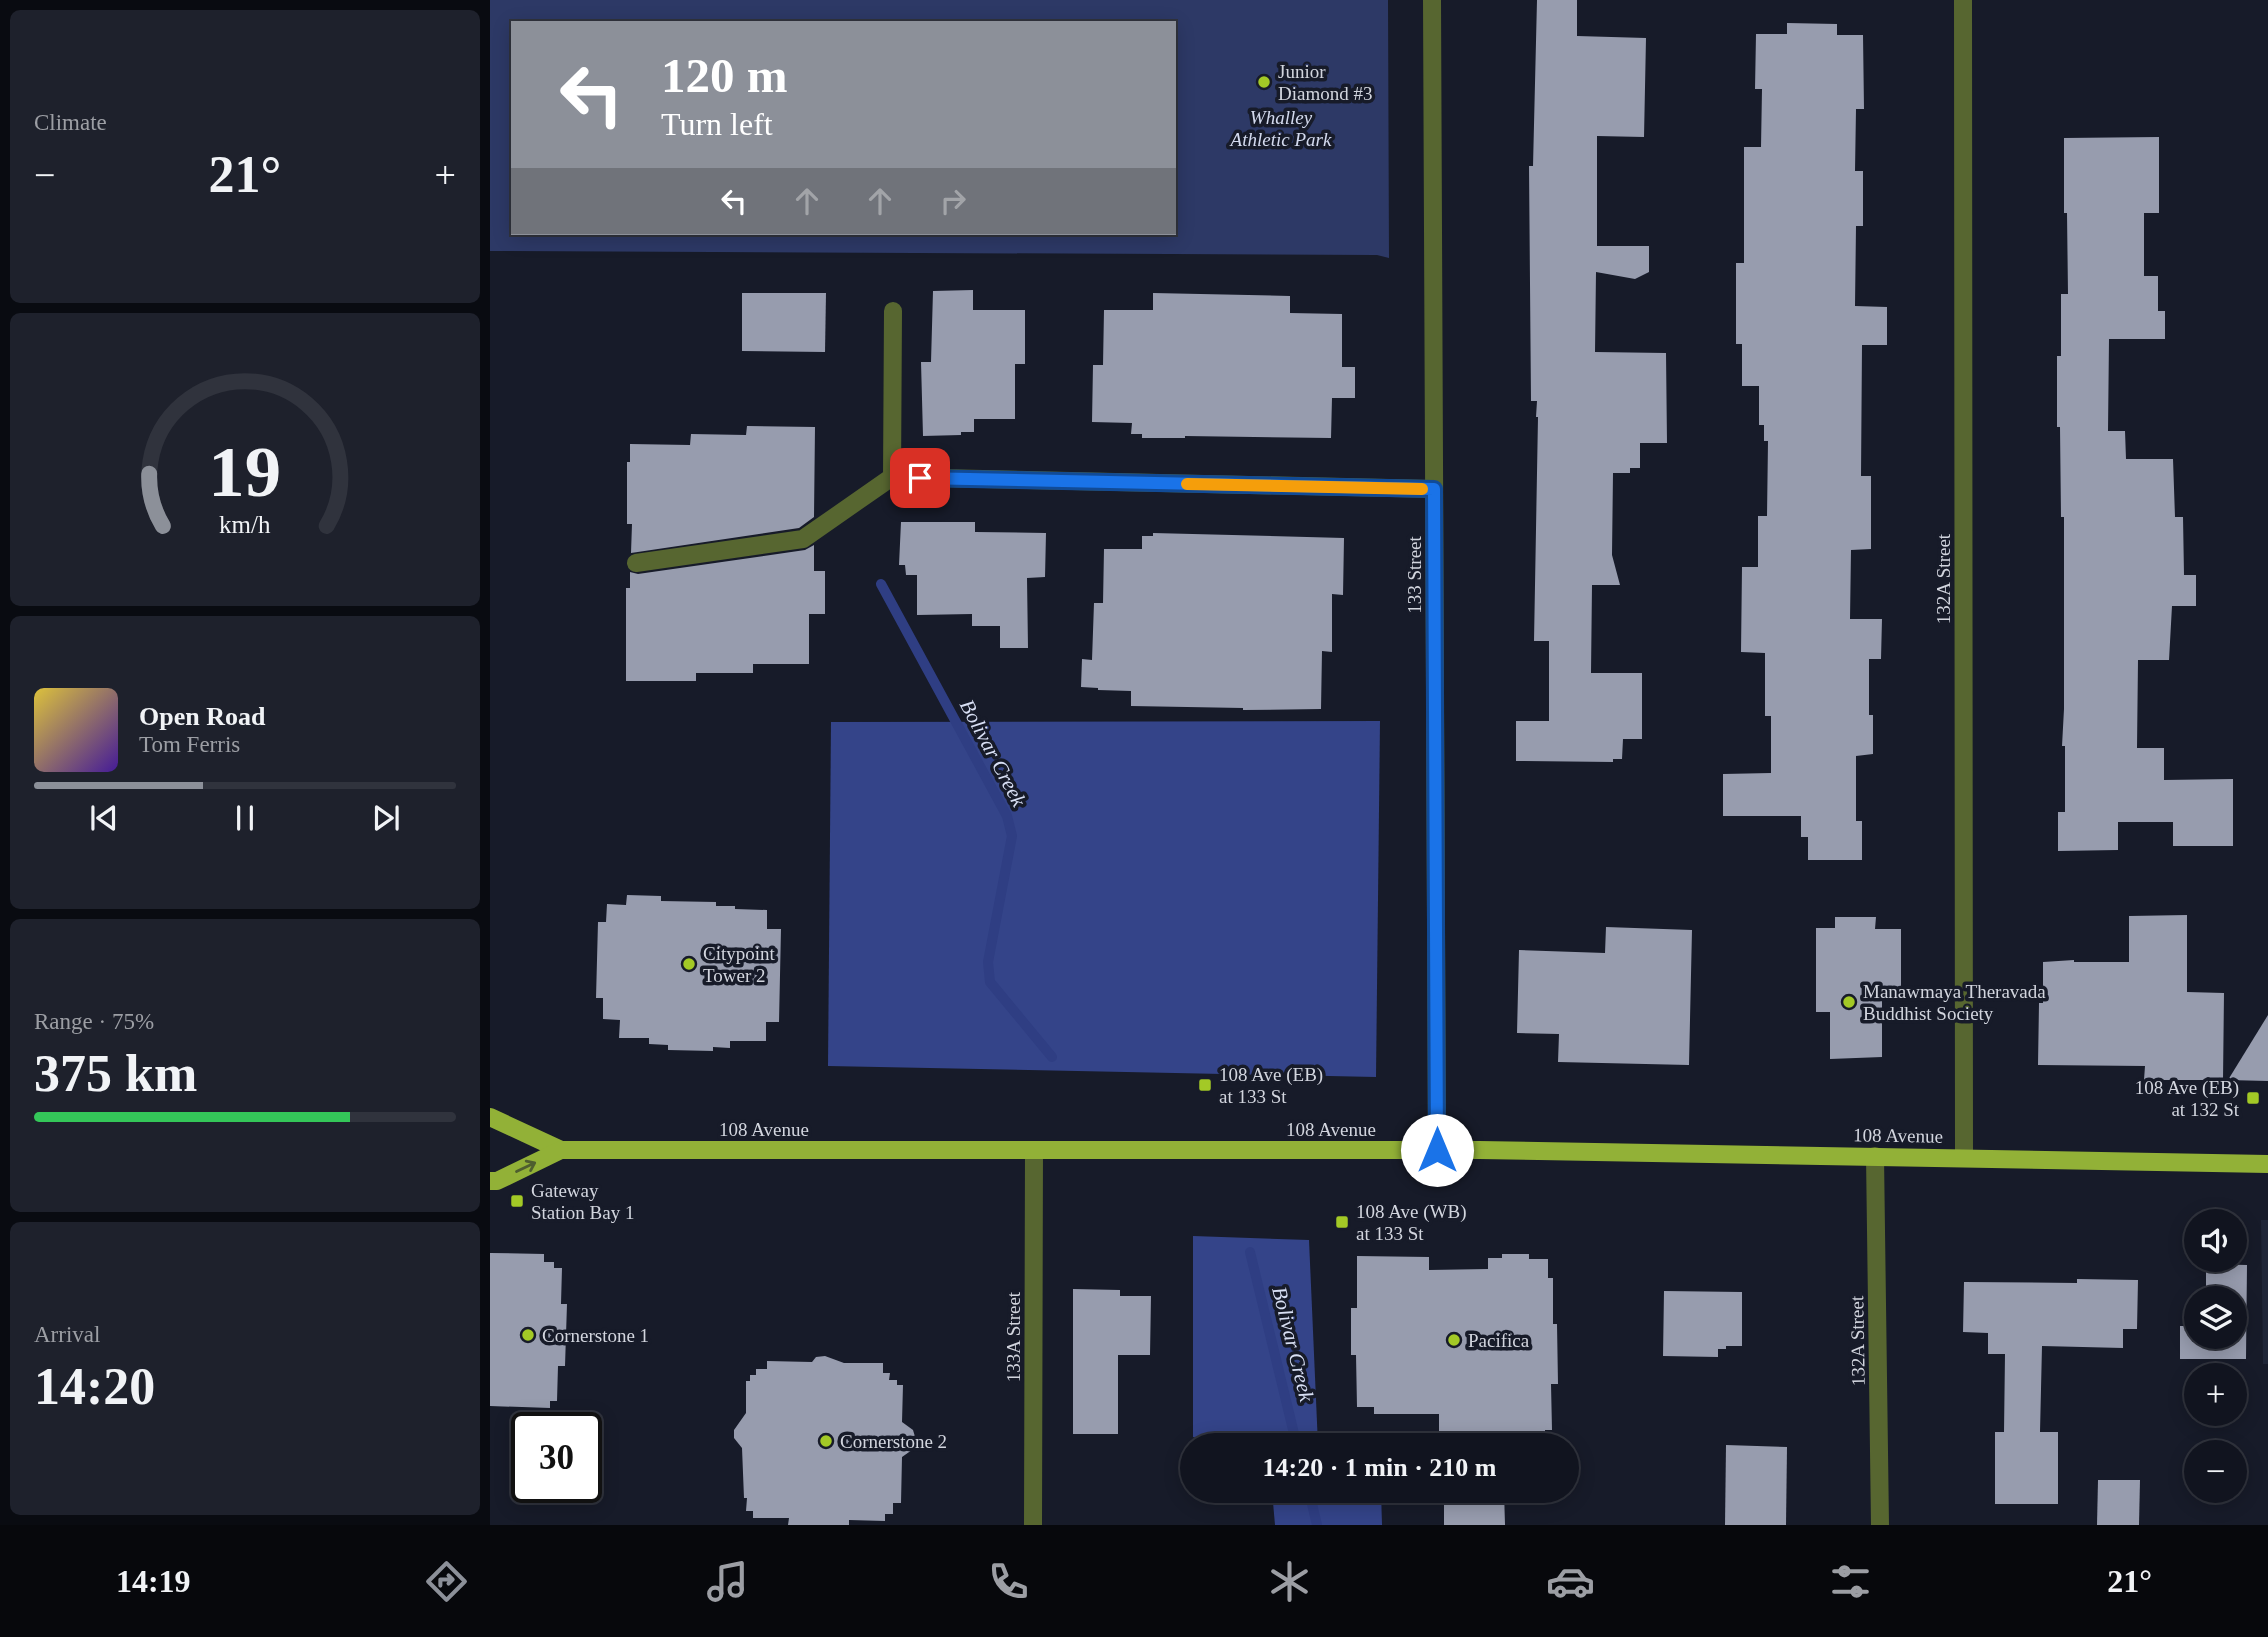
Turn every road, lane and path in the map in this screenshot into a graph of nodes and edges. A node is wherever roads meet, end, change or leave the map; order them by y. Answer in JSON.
{"nodes":[{"id":1,"x":1432,"y":0,"type":"edge"},
{"id":2,"x":1963,"y":0,"type":"edge"},
{"id":3,"x":893,"y":311,"type":"dead end"},
{"id":4,"x":892,"y":477,"type":"junction"},
{"id":5,"x":1434,"y":489,"type":"junction"},
{"id":6,"x":636,"y":563,"type":"dead end"},
{"id":7,"x":490,"y":1118,"type":"edge"},
{"id":8,"x":561,"y":1150,"type":"junction"},
{"id":9,"x":1034,"y":1150,"type":"junction"},
{"id":10,"x":1437,"y":1150,"type":"junction"},
{"id":11,"x":1875,"y":1156,"type":"junction"},
{"id":12,"x":1964,"y":1158,"type":"junction"},
{"id":13,"x":2268,"y":1164,"type":"edge"},
{"id":14,"x":490,"y":1181,"type":"edge"},
{"id":15,"x":1033,"y":1525,"type":"edge"},
{"id":16,"x":1880,"y":1525,"type":"edge"}],
"edges":[{"from":1,"to":5,"type":"street","name":"133 Street"},
{"from":2,"to":12,"type":"street","name":"132A Street"},
{"from":3,"to":4,"type":"street"},
{"from":4,"to":5,"type":"street"},
{"from":4,"to":6,"type":"street"},
{"from":5,"to":10,"type":"street","name":"133 Street"},
{"from":7,"to":8,"type":"main road","name":"108 Avenue"},
{"from":8,"to":9,"type":"main road","name":"108 Avenue"},
{"from":14,"to":8,"type":"main road","name":"108 Avenue","one_way":true},
{"from":9,"to":10,"type":"main road","name":"108 Avenue"},
{"from":9,"to":15,"type":"street","name":"133A Street"},
{"from":10,"to":11,"type":"main road","name":"108 Avenue"},
{"from":11,"to":12,"type":"main road","name":"108 Avenue"},
{"from":11,"to":16,"type":"street","name":"132A Street"},
{"from":12,"to":13,"type":"main road","name":"108 Avenue"}]}
